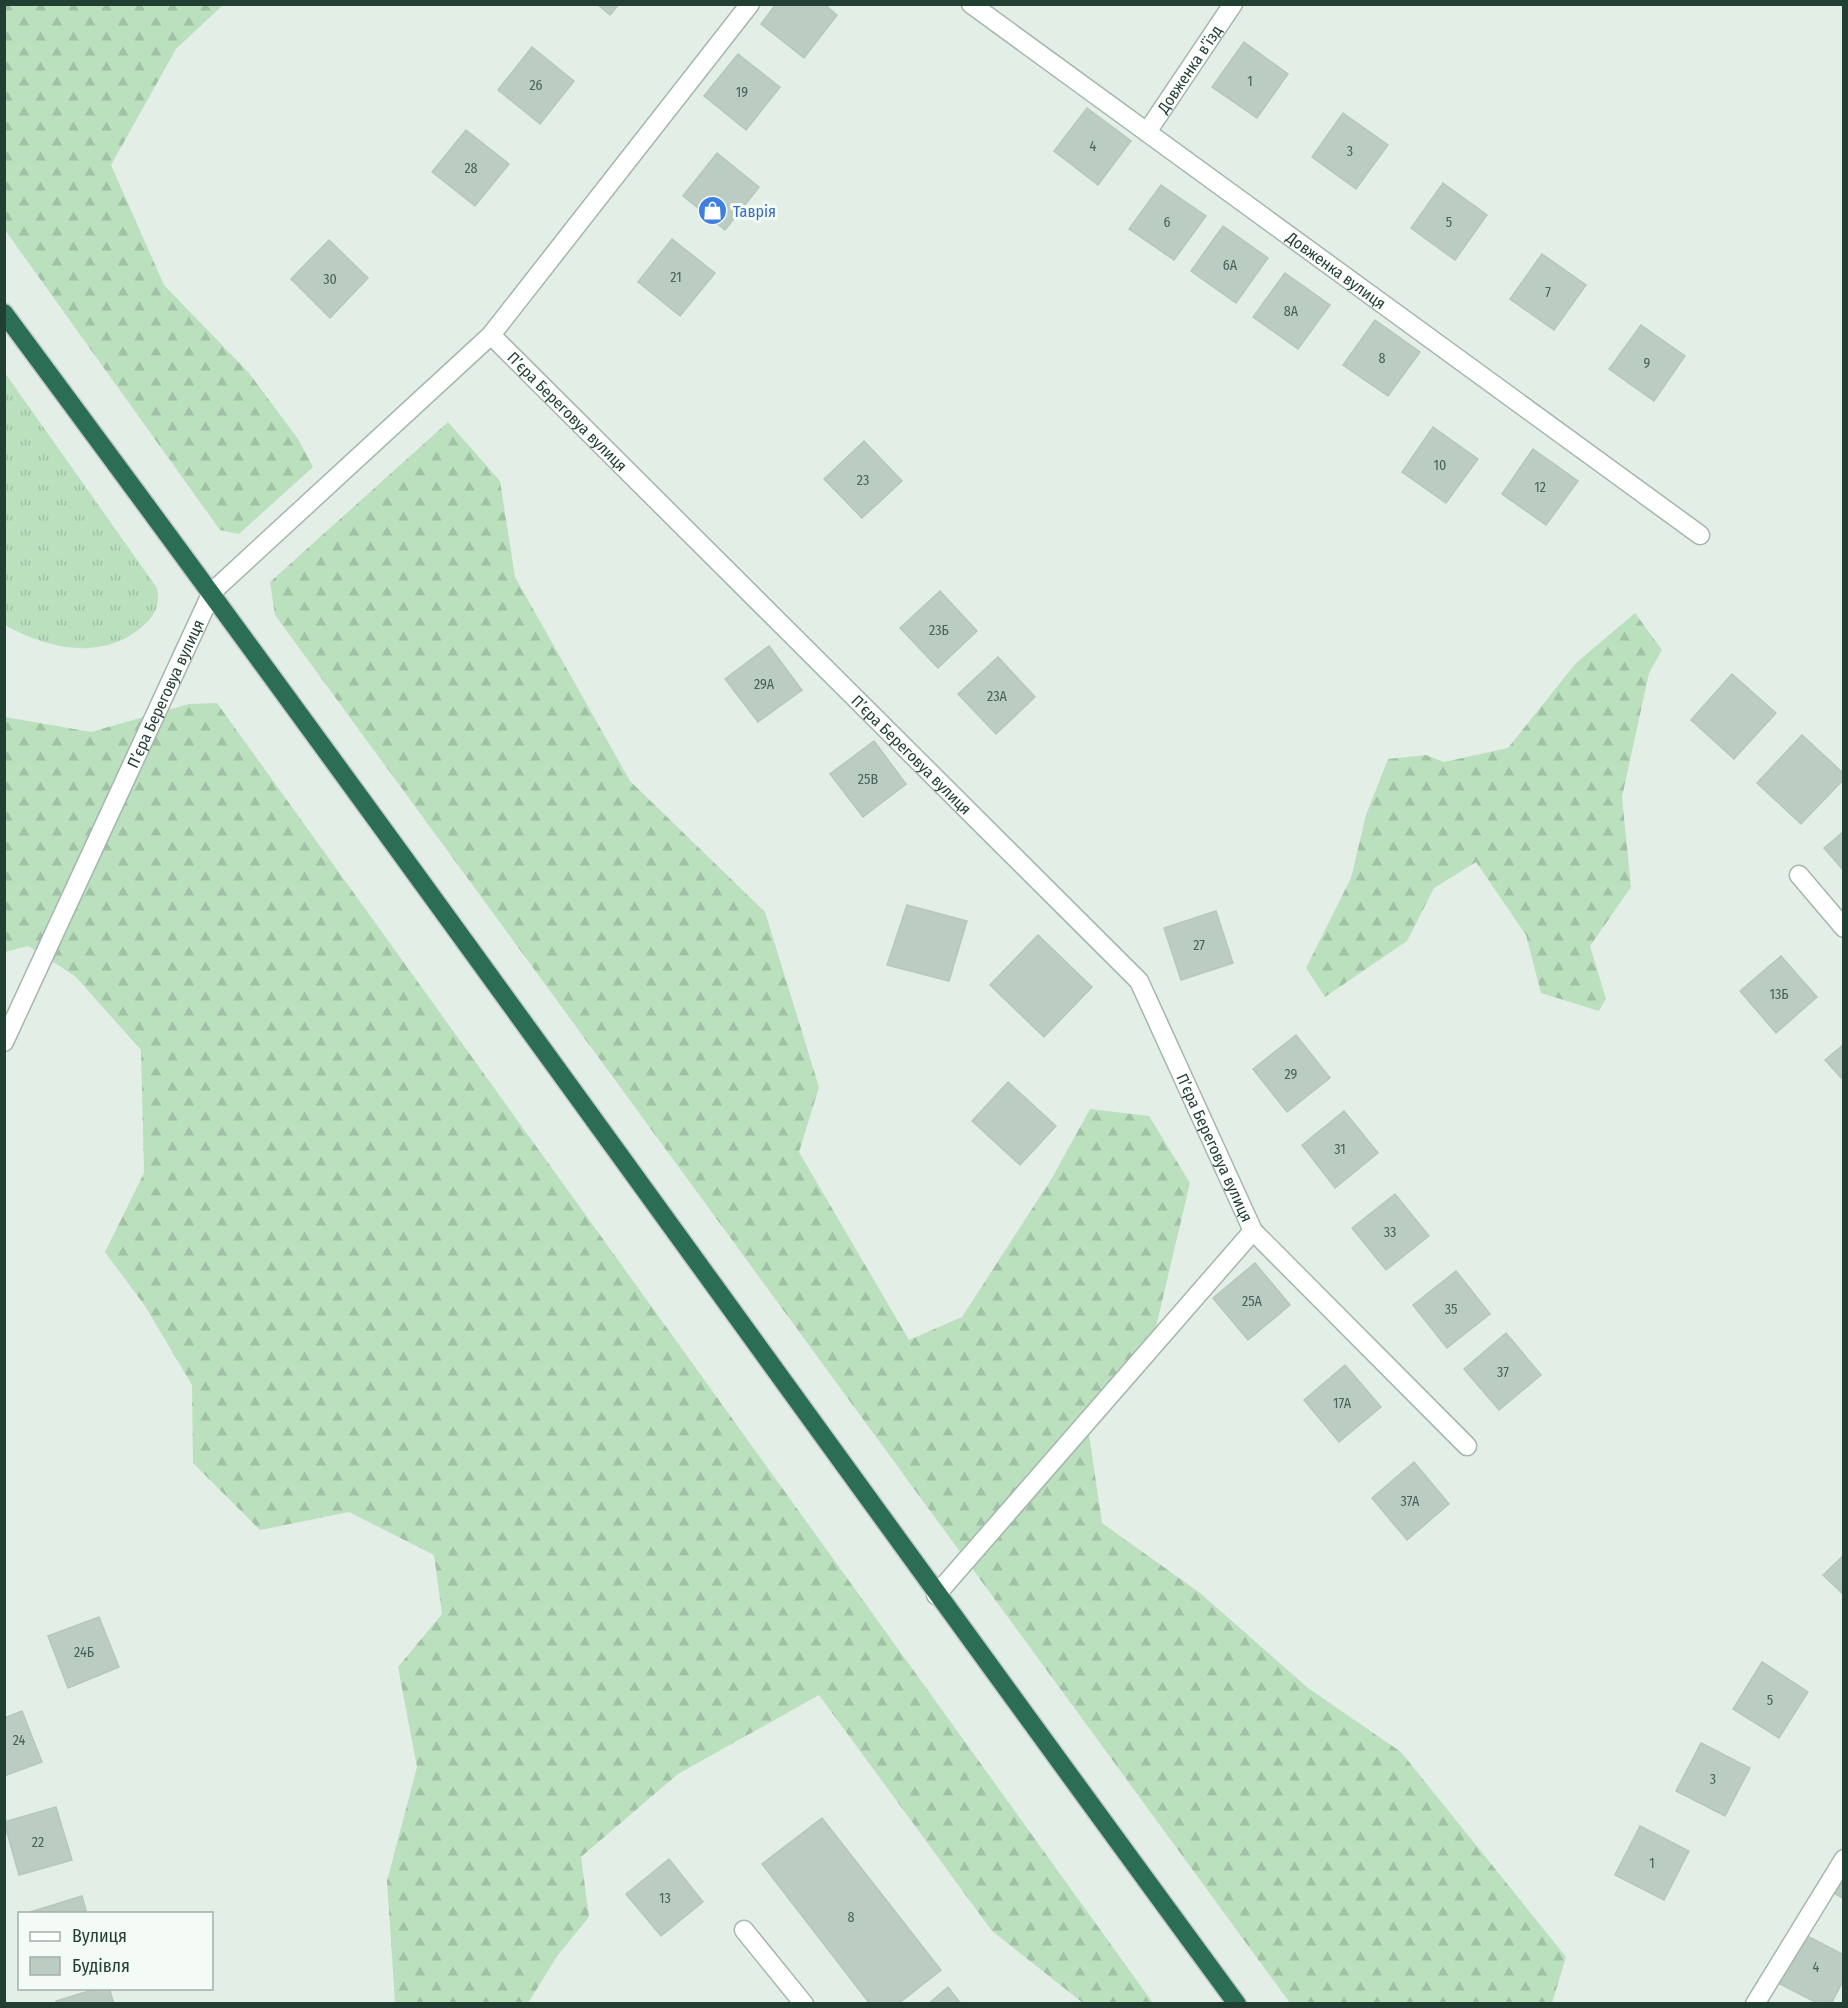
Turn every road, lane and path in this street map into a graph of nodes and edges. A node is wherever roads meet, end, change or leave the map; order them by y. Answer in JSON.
{"nodes":[{"id":1,"x":750,"y":4,"type":"edge"},
{"id":2,"x":971,"y":4,"type":"edge"},
{"id":3,"x":1233,"y":4,"type":"edge"},
{"id":4,"x":1147,"y":132,"type":"junction"},
{"id":5,"x":4,"y":313,"type":"edge"},
{"id":6,"x":490,"y":335,"type":"junction"},
{"id":7,"x":1700,"y":535,"type":"dead end"},
{"id":8,"x":212,"y":592,"type":"junction"},
{"id":9,"x":1799,"y":875,"type":"dead end"},
{"id":10,"x":1844,"y":928,"type":"edge"},
{"id":11,"x":4,"y":1042,"type":"edge"},
{"id":12,"x":1253,"y":1231,"type":"junction"},
{"id":13,"x":1467,"y":1446,"type":"dead end"},
{"id":14,"x":936,"y":1595,"type":"junction"},
{"id":15,"x":1844,"y":1860,"type":"edge"},
{"id":16,"x":744,"y":1930,"type":"dead end"},
{"id":17,"x":804,"y":2004,"type":"edge"},
{"id":18,"x":1238,"y":2004,"type":"edge"},
{"id":19,"x":1755,"y":2004,"type":"edge"}],
"edges":[{"from":1,"to":6,"type":"street","name":"П’єра Береговуа вулиця"},
{"from":2,"to":4,"type":"street","name":"Довженка вулиця"},
{"from":3,"to":4,"type":"street","name":"Довженка в’їзд"},
{"from":4,"to":7,"type":"street","name":"Довженка вулиця"},
{"from":5,"to":8,"type":"highway"},
{"from":6,"to":8,"type":"street","name":"П’єра Береговуа вулиця"},
{"from":6,"to":12,"type":"street","name":"П’єра Береговуа вулиця"},
{"from":8,"to":11,"type":"street","name":"П’єра Береговуа вулиця"},
{"from":8,"to":14,"type":"highway"},
{"from":9,"to":10,"type":"street"},
{"from":12,"to":13,"type":"street","name":"П’єра Береговуа вулиця"},
{"from":12,"to":14,"type":"street","name":"П’єра Береговуа вулиця"},
{"from":14,"to":18,"type":"highway"},
{"from":15,"to":19,"type":"street"},
{"from":16,"to":17,"type":"street"}]}
